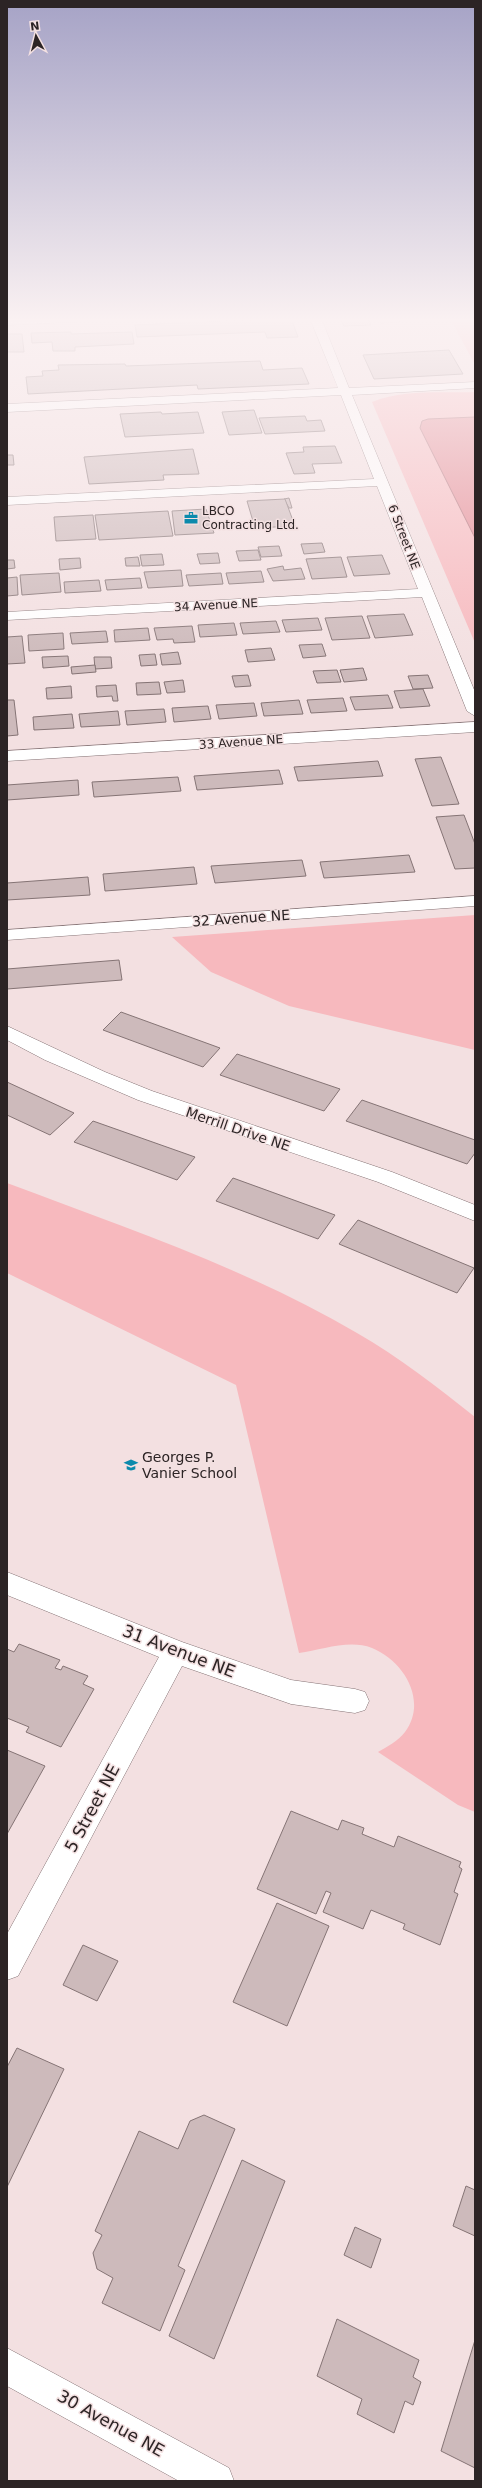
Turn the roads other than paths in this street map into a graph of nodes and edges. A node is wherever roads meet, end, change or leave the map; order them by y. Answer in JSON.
{"nodes":[{"id":1,"x":363,"y":434,"type":"edge"},
{"id":2,"x":382,"y":482,"type":"junction"},
{"id":3,"x":7,"y":501,"type":"edge"},
{"id":4,"x":426,"y":593,"type":"junction"},
{"id":5,"x":7,"y":616,"type":"edge"},
{"id":6,"x":475,"y":711,"type":"edge"},
{"id":7,"x":475,"y":727,"type":"edge"},
{"id":8,"x":7,"y":756,"type":"edge"},
{"id":9,"x":475,"y":902,"type":"edge"},
{"id":10,"x":7,"y":935,"type":"edge"},
{"id":11,"x":7,"y":1032,"type":"edge"},
{"id":12,"x":475,"y":1213,"type":"edge"},
{"id":13,"x":7,"y":1583,"type":"edge"},
{"id":14,"x":176,"y":1652,"type":"junction"},
{"id":15,"x":355,"y":1701,"type":"dead end"},
{"id":16,"x":7,"y":1965,"type":"edge"},
{"id":17,"x":7,"y":2366,"type":"edge"},
{"id":18,"x":216,"y":2481,"type":"edge"}],
"edges":[{"from":1,"to":2,"type":"street","name":"6 Street NE"},
{"from":2,"to":3,"type":"street"},
{"from":2,"to":4,"type":"street","name":"6 Street NE"},
{"from":4,"to":5,"type":"street","name":"34 Avenue NE"},
{"from":4,"to":6,"type":"street","name":"6 Street NE"},
{"from":7,"to":8,"type":"street","name":"33 Avenue NE"},
{"from":9,"to":10,"type":"street","name":"32 Avenue NE"},
{"from":11,"to":12,"type":"street","name":"Merrill Drive NE"},
{"from":13,"to":14,"type":"street","name":"31 Avenue NE"},
{"from":14,"to":15,"type":"street","name":"31 Avenue NE"},
{"from":14,"to":16,"type":"street","name":"5 Street NE"},
{"from":17,"to":18,"type":"street","name":"30 Avenue NE"}]}
